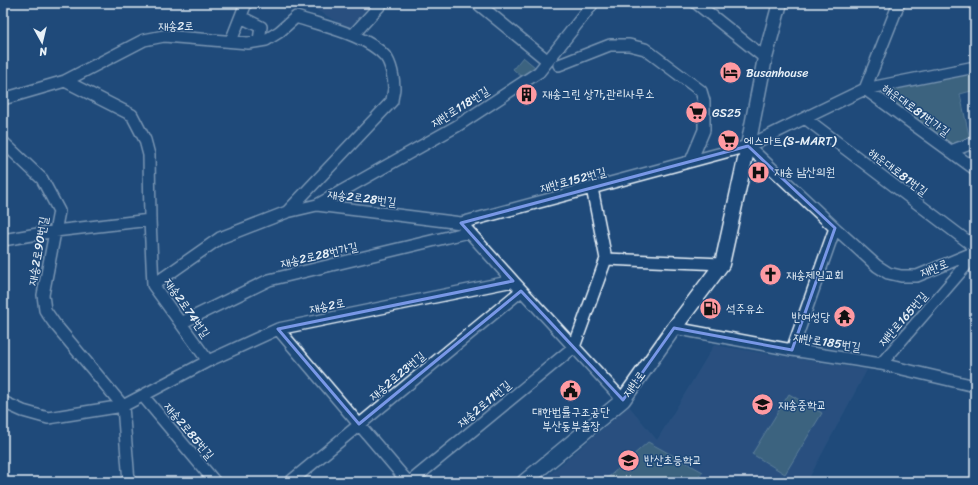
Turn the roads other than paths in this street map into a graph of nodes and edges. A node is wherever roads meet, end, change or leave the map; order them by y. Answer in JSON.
{"nodes":[{"id":1,"x":246,"y":3,"type":"edge"},
{"id":2,"x":382,"y":3,"type":"edge"},
{"id":3,"x":477,"y":3,"type":"edge"},
{"id":4,"x":696,"y":3,"type":"edge"},
{"id":5,"x":780,"y":3,"type":"edge"},
{"id":6,"x":899,"y":3,"type":"edge"},
{"id":7,"x":590,"y":4,"type":"edge"},
{"id":8,"x":241,"y":17,"type":"junction"},
{"id":9,"x":353,"y":35,"type":"junction"},
{"id":10,"x":259,"y":40,"type":"junction"},
{"id":11,"x":231,"y":41,"type":"junction"},
{"id":12,"x":765,"y":58,"type":"junction"},
{"id":13,"x":548,"y":61,"type":"junction"},
{"id":14,"x":559,"y":65,"type":"dead end"},
{"id":15,"x":975,"y":67,"type":"edge"},
{"id":16,"x":66,"y":81,"type":"junction"},
{"id":17,"x":865,"y":89,"type":"junction"},
{"id":18,"x":3,"y":99,"type":"edge"},
{"id":19,"x":804,"y":118,"type":"junction"},
{"id":20,"x":3,"y":142,"type":"edge"},
{"id":21,"x":975,"y":142,"type":"edge"},
{"id":22,"x":748,"y":146,"type":"junction"},
{"id":23,"x":951,"y":151,"type":"junction"},
{"id":24,"x":691,"y":161,"type":"junction"},
{"id":25,"x":975,"y":169,"type":"edge"},
{"id":26,"x":592,"y":188,"type":"junction"},
{"id":27,"x":317,"y":205,"type":"junction"},
{"id":28,"x":287,"y":212,"type":"junction"},
{"id":29,"x":150,"y":220,"type":"junction"},
{"id":30,"x":461,"y":223,"type":"junction"},
{"id":31,"x":835,"y":228,"type":"junction"},
{"id":32,"x":55,"y":231,"type":"junction"},
{"id":33,"x":470,"y":232,"type":"junction"},
{"id":34,"x":3,"y":240,"type":"edge"},
{"id":35,"x":975,"y":247,"type":"edge"},
{"id":36,"x":975,"y":252,"type":"edge"},
{"id":37,"x":975,"y":255,"type":"edge"},
{"id":38,"x":606,"y":258,"type":"junction"},
{"id":39,"x":722,"y":264,"type":"junction"},
{"id":40,"x":513,"y":281,"type":"junction"},
{"id":41,"x":153,"y":285,"type":"junction"},
{"id":42,"x":521,"y":291,"type":"junction"},
{"id":43,"x":181,"y":323,"type":"junction"},
{"id":44,"x":674,"y":328,"type":"junction"},
{"id":45,"x":278,"y":329,"type":"junction"},
{"id":46,"x":574,"y":347,"type":"junction"},
{"id":47,"x":792,"y":350,"type":"junction"},
{"id":48,"x":208,"y":361,"type":"junction"},
{"id":49,"x":881,"y":364,"type":"junction"},
{"id":50,"x":975,"y":386,"type":"edge"},
{"id":51,"x":143,"y":396,"type":"junction"},
{"id":52,"x":622,"y":400,"type":"junction"},
{"id":53,"x":3,"y":402,"type":"edge"},
{"id":54,"x":123,"y":406,"type":"junction"},
{"id":55,"x":359,"y":424,"type":"junction"},
{"id":56,"x":129,"y":482,"type":"edge"},
{"id":57,"x":215,"y":482,"type":"edge"},
{"id":58,"x":290,"y":482,"type":"edge"},
{"id":59,"x":409,"y":482,"type":"edge"},
{"id":60,"x":524,"y":482,"type":"edge"}],
"edges":[{"from":1,"to":8,"type":"street"},
{"from":2,"to":9,"type":"street"},
{"from":3,"to":13,"type":"street"},
{"from":4,"to":12,"type":"street"},
{"from":5,"to":12,"type":"main road","name":"재반로"},
{"from":6,"to":17,"type":"street"},
{"from":7,"to":13,"type":"street","name":"재반로118번길"},
{"from":8,"to":10,"type":"street"},
{"from":8,"to":11,"type":"street"},
{"from":9,"to":10,"type":"street","name":"재송2로"},
{"from":9,"to":28,"type":"street","name":"재송2로"},
{"from":10,"to":11,"type":"street","name":"재송2로"},
{"from":11,"to":16,"type":"street","name":"재송2로"},
{"from":12,"to":22,"type":"main road","name":"재반로"},
{"from":13,"to":27,"type":"street","name":"재반로118번길"},
{"from":14,"to":24,"type":"street"},
{"from":15,"to":17,"type":"street"},
{"from":16,"to":18,"type":"street","name":"재송2로"},
{"from":16,"to":29,"type":"street","name":"재송2로74번길"},
{"from":17,"to":19,"type":"street"},
{"from":17,"to":23,"type":"street","name":"해운대로81번가길"},
{"from":19,"to":22,"type":"street"},
{"from":19,"to":35,"type":"street","name":"해운대로81번길"},
{"from":20,"to":32,"type":"street","name":"재송2로90번길"},
{"from":21,"to":23,"type":"street","name":"해운대로81번가길"},
{"from":22,"to":24,"type":"street","name":"재반로152번길"},
{"from":22,"to":31,"type":"street","name":"재반로"},
{"from":22,"to":39,"type":"main road","name":"재반로"},
{"from":23,"to":25,"type":"street","name":"해운대로81번가길"},
{"from":24,"to":26,"type":"street","name":"재반로152번길"},
{"from":26,"to":30,"type":"street","name":"재반로152번길"},
{"from":26,"to":38,"type":"street"},
{"from":27,"to":28,"type":"street","name":"재송2로28번길"},
{"from":27,"to":30,"type":"street","name":"재송2로28번길"},
{"from":28,"to":41,"type":"street","name":"재송2로28번길"},
{"from":29,"to":32,"type":"street"},
{"from":29,"to":41,"type":"street","name":"재송2로74번길"},
{"from":30,"to":33,"type":"street"},
{"from":31,"to":36,"type":"street","name":"재반로"},
{"from":31,"to":47,"type":"street"},
{"from":32,"to":34,"type":"street"},
{"from":32,"to":54,"type":"street","name":"재송2로90번길"},
{"from":33,"to":40,"type":"street"},
{"from":33,"to":43,"type":"street","name":"재송2로28번가길"},
{"from":37,"to":49,"type":"street","name":"재반로165번길"},
{"from":38,"to":39,"type":"street"},
{"from":38,"to":46,"type":"street"},
{"from":39,"to":44,"type":"main road","name":"재반로"},
{"from":40,"to":42,"type":"street"},
{"from":40,"to":45,"type":"street","name":"재송2로"},
{"from":41,"to":43,"type":"street","name":"재송2로74번길"},
{"from":42,"to":46,"type":"street"},
{"from":42,"to":55,"type":"street","name":"재송2로23번길"},
{"from":43,"to":48,"type":"street","name":"재송2로74번길"},
{"from":44,"to":47,"type":"street","name":"재반로185번길"},
{"from":44,"to":52,"type":"main road","name":"재반로"},
{"from":45,"to":48,"type":"street","name":"재송2로"},
{"from":45,"to":55,"type":"street"},
{"from":46,"to":52,"type":"street"},
{"from":46,"to":59,"type":"street","name":"재송2로11번길"},
{"from":47,"to":49,"type":"street","name":"재반로185번길"},
{"from":48,"to":51,"type":"street","name":"재송2로"},
{"from":49,"to":50,"type":"street","name":"재반로185번길"},
{"from":51,"to":54,"type":"street","name":"재송2로"},
{"from":51,"to":57,"type":"street","name":"재송2로85번길"},
{"from":52,"to":60,"type":"main road","name":"재반로"},
{"from":53,"to":54,"type":"street","name":"재송2로"},
{"from":54,"to":56,"type":"street"},
{"from":55,"to":58,"type":"street","name":"재송2로23번길"},
{"from":55,"to":59,"type":"street"}]}
